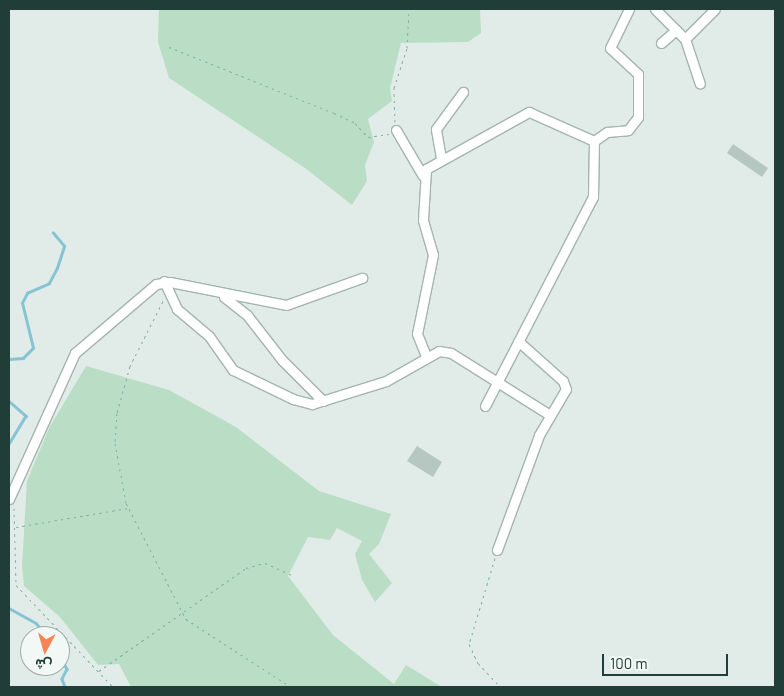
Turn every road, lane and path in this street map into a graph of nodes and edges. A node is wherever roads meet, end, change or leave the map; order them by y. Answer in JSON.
{"nodes":[{"id":1,"x":409,"y":9,"type":"edge"},
{"id":2,"x":629,"y":9,"type":"edge"},
{"id":3,"x":654,"y":9,"type":"edge"},
{"id":4,"x":715,"y":9,"type":"edge"},
{"id":5,"x":676,"y":30,"type":"junction"},
{"id":6,"x":685,"y":39,"type":"junction"},
{"id":7,"x":661,"y":42,"type":"dead end"},
{"id":8,"x":169,"y":47,"type":"dead end"},
{"id":9,"x":700,"y":84,"type":"dead end"},
{"id":10,"x":463,"y":92,"type":"dead end"},
{"id":11,"x":396,"y":130,"type":"junction"},
{"id":12,"x":594,"y":142,"type":"junction"},
{"id":13,"x":441,"y":158,"type":"junction"},
{"id":14,"x":423,"y":176,"type":"junction"},
{"id":15,"x":362,"y":278,"type":"dead end"},
{"id":16,"x":164,"y":282,"type":"junction"},
{"id":17,"x":168,"y":292,"type":"junction"},
{"id":18,"x":222,"y":294,"type":"junction"},
{"id":19,"x":518,"y":341,"type":"junction"},
{"id":20,"x":426,"y":356,"type":"junction"},
{"id":21,"x":497,"y":380,"type":"junction"},
{"id":22,"x":323,"y":401,"type":"junction"},
{"id":23,"x":484,"y":406,"type":"dead end"},
{"id":24,"x":550,"y":415,"type":"junction"},
{"id":25,"x":12,"y":490,"type":"junction"},
{"id":26,"x":9,"y":499,"type":"edge"},
{"id":27,"x":128,"y":508,"type":"junction"},
{"id":28,"x":15,"y":527,"type":"junction"},
{"id":29,"x":497,"y":550,"type":"joint"},
{"id":30,"x":292,"y":575,"type":"dead end"},
{"id":31,"x":180,"y":612,"type":"junction"},
{"id":32,"x":99,"y":671,"type":"junction"},
{"id":33,"x":113,"y":687,"type":"edge"},
{"id":34,"x":291,"y":687,"type":"edge"},
{"id":35,"x":500,"y":687,"type":"edge"}],
"edges":[{"from":1,"to":11,"type":"path"},
{"from":2,"to":12,"type":"street"},
{"from":3,"to":5,"type":"street"},
{"from":4,"to":6,"type":"street"},
{"from":5,"to":6,"type":"street"},
{"from":5,"to":7,"type":"street"},
{"from":6,"to":9,"type":"street"},
{"from":8,"to":11,"type":"path"},
{"from":10,"to":13,"type":"street"},
{"from":11,"to":14,"type":"street"},
{"from":12,"to":13,"type":"street"},
{"from":12,"to":19,"type":"street"},
{"from":13,"to":14,"type":"street"},
{"from":14,"to":20,"type":"street"},
{"from":15,"to":18,"type":"street"},
{"from":16,"to":17,"type":"street"},
{"from":16,"to":18,"type":"street"},
{"from":16,"to":25,"type":"street"},
{"from":17,"to":22,"type":"street"},
{"from":17,"to":27,"type":"path"},
{"from":18,"to":22,"type":"street"},
{"from":19,"to":21,"type":"street"},
{"from":19,"to":24,"type":"street"},
{"from":20,"to":21,"type":"street"},
{"from":20,"to":22,"type":"street"},
{"from":21,"to":23,"type":"street"},
{"from":21,"to":24,"type":"street"},
{"from":24,"to":29,"type":"street"},
{"from":25,"to":26,"type":"street"},
{"from":25,"to":28,"type":"path"},
{"from":27,"to":28,"type":"path"},
{"from":27,"to":31,"type":"path"},
{"from":28,"to":32,"type":"path"},
{"from":29,"to":35,"type":"path"},
{"from":30,"to":31,"type":"path"},
{"from":31,"to":32,"type":"path"},
{"from":31,"to":34,"type":"path"},
{"from":32,"to":33,"type":"path"}]}
